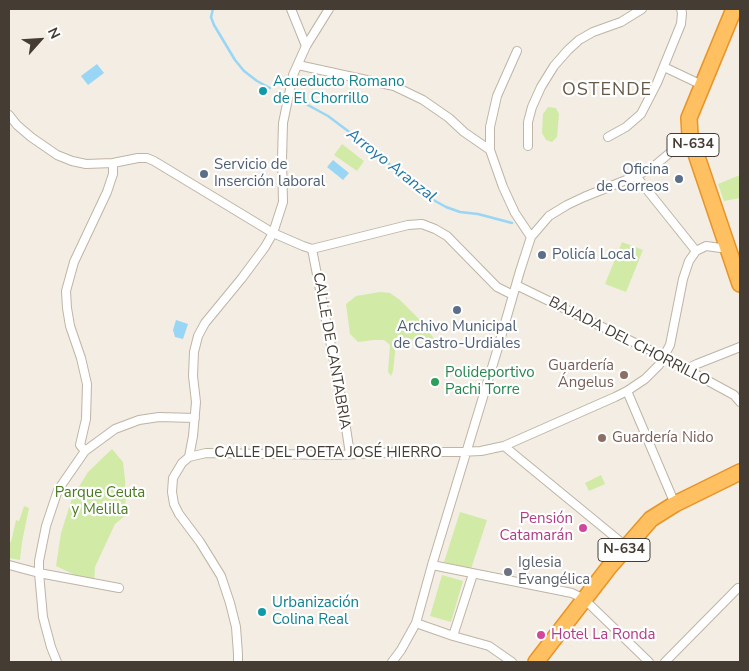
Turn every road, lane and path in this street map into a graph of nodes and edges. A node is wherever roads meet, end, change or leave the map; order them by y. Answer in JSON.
{"nodes":[{"id":1,"x":291,"y":9,"type":"edge"},
{"id":2,"x":329,"y":9,"type":"edge"},
{"id":3,"x":642,"y":9,"type":"edge"},
{"id":4,"x":681,"y":9,"type":"edge"},
{"id":5,"x":734,"y":9,"type":"edge"},
{"id":6,"x":306,"y":46,"type":"junction"},
{"id":7,"x":517,"y":51,"type":"dead end"},
{"id":8,"x":298,"y":65,"type":"junction"},
{"id":9,"x":664,"y":67,"type":"junction"},
{"id":10,"x":702,"y":85,"type":"junction"},
{"id":11,"x":9,"y":115,"type":"edge"},
{"id":12,"x":690,"y":136,"type":"junction"},
{"id":13,"x":608,"y":137,"type":"dead end"},
{"id":14,"x":528,"y":146,"type":"dead end"},
{"id":15,"x":490,"y":150,"type":"junction"},
{"id":16,"x":113,"y":163,"type":"junction"},
{"id":17,"x":636,"y":176,"type":"junction"},
{"id":18,"x":273,"y":233,"type":"junction"},
{"id":19,"x":531,"y":237,"type":"junction"},
{"id":20,"x":312,"y":249,"type":"junction"},
{"id":21,"x":728,"y":249,"type":"junction"},
{"id":22,"x":696,"y":250,"type":"junction"},
{"id":23,"x":740,"y":284,"type":"edge"},
{"id":24,"x":516,"y":285,"type":"junction"},
{"id":25,"x":513,"y":295,"type":"junction"},
{"id":26,"x":740,"y":347,"type":"edge"},
{"id":27,"x":664,"y":357,"type":"junction"},
{"id":28,"x":686,"y":369,"type":"junction"},
{"id":29,"x":627,"y":391,"type":"junction"},
{"id":30,"x":740,"y":402,"type":"edge"},
{"id":31,"x":195,"y":418,"type":"junction"},
{"id":32,"x":504,"y":446,"type":"junction"},
{"id":33,"x":84,"y":451,"type":"junction"},
{"id":34,"x":466,"y":452,"type":"junction"},
{"id":35,"x":350,"y":454,"type":"junction"},
{"id":36,"x":189,"y":457,"type":"junction"},
{"id":37,"x":740,"y":472,"type":"edge"},
{"id":38,"x":675,"y":504,"type":"junction"},
{"id":39,"x":627,"y":547,"type":"junction"},
{"id":40,"x":432,"y":565,"type":"junction"},
{"id":41,"x":9,"y":566,"type":"edge"},
{"id":42,"x":39,"y":573,"type":"junction"},
{"id":43,"x":473,"y":574,"type":"junction"},
{"id":44,"x":119,"y":588,"type":"dead end"},
{"id":45,"x":740,"y":588,"type":"edge"},
{"id":46,"x":584,"y":600,"type":"junction"},
{"id":47,"x":416,"y":623,"type":"junction"},
{"id":48,"x":453,"y":636,"type":"junction"},
{"id":49,"x":57,"y":662,"type":"edge"},
{"id":50,"x":238,"y":662,"type":"edge"},
{"id":51,"x":392,"y":662,"type":"edge"},
{"id":52,"x":512,"y":662,"type":"edge"},
{"id":53,"x":536,"y":662,"type":"edge"},
{"id":54,"x":649,"y":662,"type":"edge"},
{"id":55,"x":665,"y":662,"type":"edge"}],
"edges":[{"from":1,"to":6,"type":"street"},
{"from":2,"to":6,"type":"street"},
{"from":3,"to":14,"type":"street"},
{"from":4,"to":9,"type":"street"},
{"from":5,"to":10,"type":"highway","number":"N-634"},
{"from":6,"to":8,"type":"street"},
{"from":7,"to":15,"type":"street"},
{"from":8,"to":15,"type":"street"},
{"from":8,"to":18,"type":"street"},
{"from":9,"to":10,"type":"street"},
{"from":9,"to":13,"type":"street"},
{"from":10,"to":12,"type":"highway","number":"N-634"},
{"from":11,"to":16,"type":"street"},
{"from":12,"to":17,"type":"street"},
{"from":12,"to":21,"type":"highway","number":"N-634"},
{"from":15,"to":19,"type":"street"},
{"from":16,"to":18,"type":"street"},
{"from":16,"to":33,"type":"street"},
{"from":17,"to":19,"type":"street"},
{"from":17,"to":22,"type":"street"},
{"from":18,"to":20,"type":"street"},
{"from":18,"to":31,"type":"street"},
{"from":19,"to":24,"type":"street"},
{"from":20,"to":25,"type":"street"},
{"from":20,"to":35,"type":"street","name":"CALLE DE CANTABRIA"},
{"from":21,"to":22,"type":"street"},
{"from":21,"to":23,"type":"highway","number":"N-634"},
{"from":22,"to":27,"type":"street"},
{"from":24,"to":25,"type":"street"},
{"from":24,"to":27,"type":"street","name":"BAJADA DEL CHORRILLO"},
{"from":25,"to":34,"type":"street"},
{"from":26,"to":28,"type":"street"},
{"from":27,"to":28,"type":"street","name":"BAJADA DEL CHORRILLO"},
{"from":27,"to":29,"type":"street","name":"CALLE DEL POETA JOSÉ HIERRO"},
{"from":28,"to":30,"type":"street","name":"BAJADA DEL CHORRILLO"},
{"from":29,"to":32,"type":"street","name":"CALLE DEL POETA JOSÉ HIERRO"},
{"from":29,"to":38,"type":"street"},
{"from":31,"to":33,"type":"street"},
{"from":31,"to":36,"type":"street"},
{"from":32,"to":34,"type":"street","name":"CALLE DEL POETA JOSÉ HIERRO"},
{"from":32,"to":39,"type":"street"},
{"from":33,"to":42,"type":"street"},
{"from":34,"to":35,"type":"street","name":"CALLE DEL POETA JOSÉ HIERRO"},
{"from":34,"to":40,"type":"street"},
{"from":35,"to":36,"type":"street","name":"CALLE DEL POETA JOSÉ HIERRO"},
{"from":36,"to":50,"type":"street"},
{"from":37,"to":38,"type":"highway","number":"N-634"},
{"from":38,"to":39,"type":"highway","number":"N-634"},
{"from":39,"to":46,"type":"highway","number":"N-634"},
{"from":40,"to":43,"type":"street"},
{"from":40,"to":47,"type":"street"},
{"from":41,"to":42,"type":"street"},
{"from":42,"to":44,"type":"street"},
{"from":42,"to":49,"type":"street"},
{"from":43,"to":46,"type":"street"},
{"from":43,"to":48,"type":"street"},
{"from":45,"to":55,"type":"street"},
{"from":46,"to":53,"type":"highway","number":"N-634"},
{"from":46,"to":54,"type":"street"},
{"from":47,"to":48,"type":"street"},
{"from":47,"to":51,"type":"street"},
{"from":48,"to":52,"type":"street"}]}
